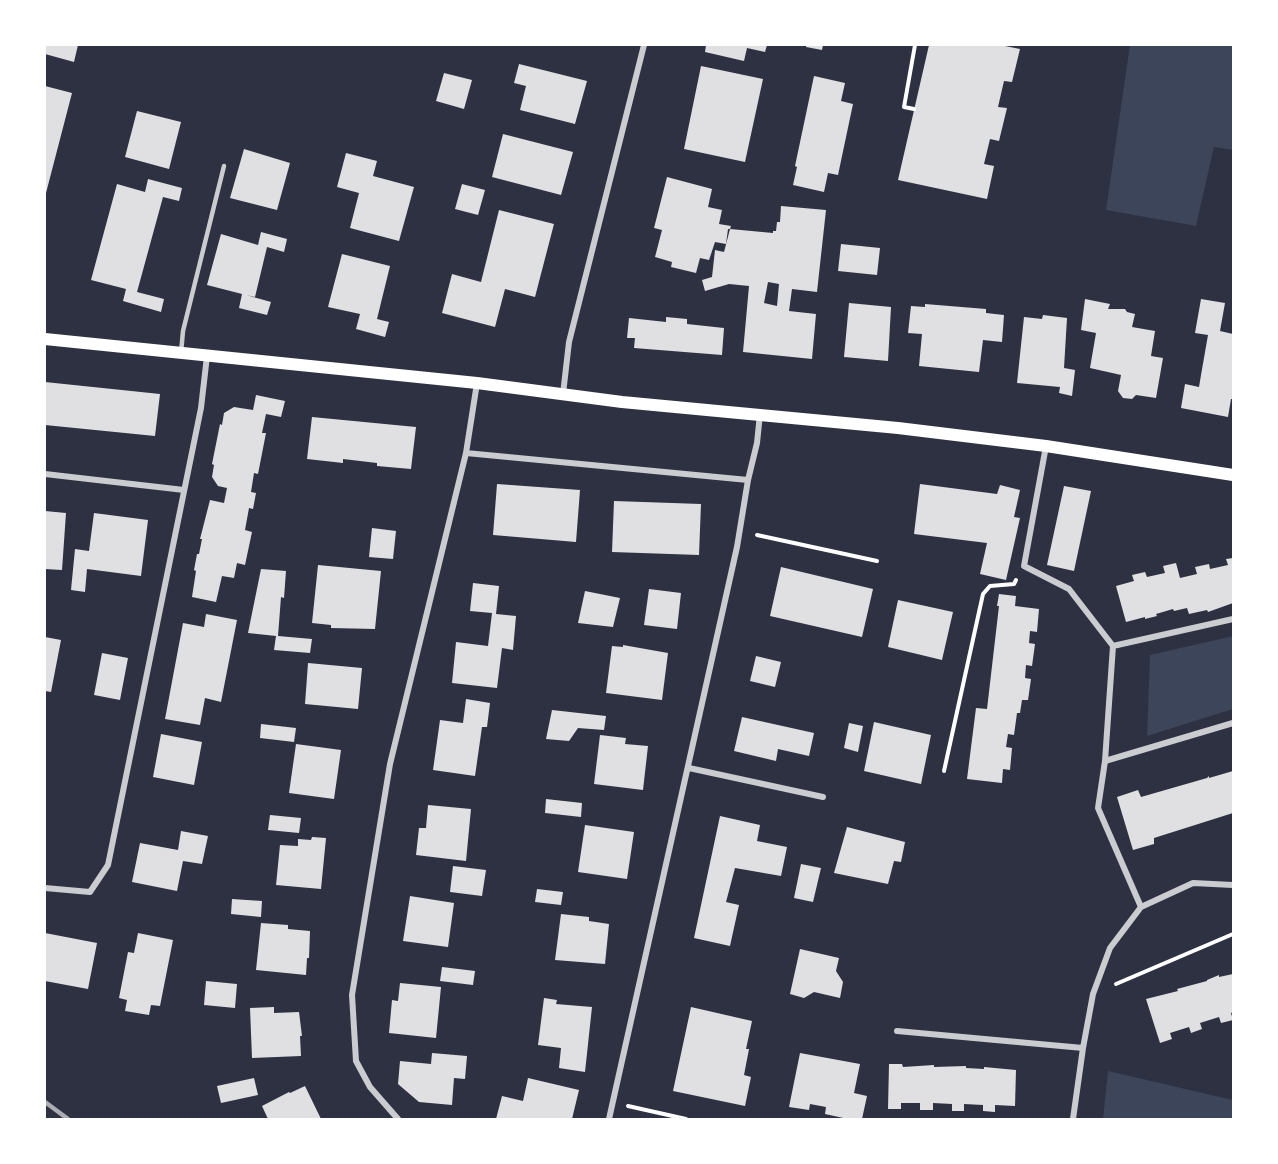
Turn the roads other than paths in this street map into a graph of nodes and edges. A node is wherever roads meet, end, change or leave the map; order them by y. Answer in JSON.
{"nodes":[{"id":1,"x":644,"y":45,"type":"edge"},
{"id":2,"x":224,"y":166,"type":"dead end"},
{"id":3,"x":45,"y":339,"type":"edge"},
{"id":4,"x":181,"y":354,"type":"junction"},
{"id":5,"x":207,"y":356,"type":"junction"},
{"id":6,"x":477,"y":383,"type":"junction"},
{"id":7,"x":563,"y":394,"type":"junction"},
{"id":8,"x":760,"y":414,"type":"junction"},
{"id":9,"x":1046,"y":446,"type":"junction"},
{"id":10,"x":466,"y":453,"type":"junction"},
{"id":11,"x":45,"y":474,"type":"edge"},
{"id":12,"x":1233,"y":476,"type":"edge"},
{"id":13,"x":748,"y":480,"type":"junction"},
{"id":14,"x":184,"y":490,"type":"junction"},
{"id":15,"x":1233,"y":619,"type":"edge"},
{"id":16,"x":1113,"y":646,"type":"junction"},
{"id":17,"x":1233,"y":723,"type":"edge"},
{"id":18,"x":1105,"y":761,"type":"junction"},
{"id":19,"x":689,"y":768,"type":"junction"},
{"id":20,"x":823,"y":797,"type":"dead end"},
{"id":21,"x":1233,"y":885,"type":"edge"},
{"id":22,"x":45,"y":888,"type":"edge"},
{"id":23,"x":1141,"y":907,"type":"junction"},
{"id":24,"x":897,"y":1031,"type":"dead end"},
{"id":25,"x":1083,"y":1048,"type":"junction"},
{"id":26,"x":398,"y":1119,"type":"edge"},
{"id":27,"x":609,"y":1119,"type":"edge"},
{"id":28,"x":1073,"y":1119,"type":"edge"}],
"edges":[{"from":1,"to":7,"type":"street"},
{"from":2,"to":4,"type":"lane"},
{"from":3,"to":4,"type":"main road"},
{"from":4,"to":5,"type":"main road"},
{"from":5,"to":6,"type":"main road"},
{"from":5,"to":14,"type":"street"},
{"from":6,"to":7,"type":"main road"},
{"from":6,"to":10,"type":"street"},
{"from":7,"to":8,"type":"main road"},
{"from":8,"to":9,"type":"main road"},
{"from":8,"to":13,"type":"street"},
{"from":9,"to":12,"type":"main road"},
{"from":9,"to":16,"type":"street"},
{"from":10,"to":13,"type":"street"},
{"from":10,"to":26,"type":"street"},
{"from":11,"to":14,"type":"street"},
{"from":13,"to":19,"type":"street"},
{"from":14,"to":22,"type":"street"},
{"from":15,"to":16,"type":"street"},
{"from":16,"to":18,"type":"street"},
{"from":17,"to":18,"type":"street"},
{"from":18,"to":23,"type":"street"},
{"from":19,"to":20,"type":"street"},
{"from":19,"to":27,"type":"street"},
{"from":21,"to":23,"type":"street"},
{"from":23,"to":25,"type":"street"},
{"from":24,"to":25,"type":"street"},
{"from":25,"to":28,"type":"street"}]}
